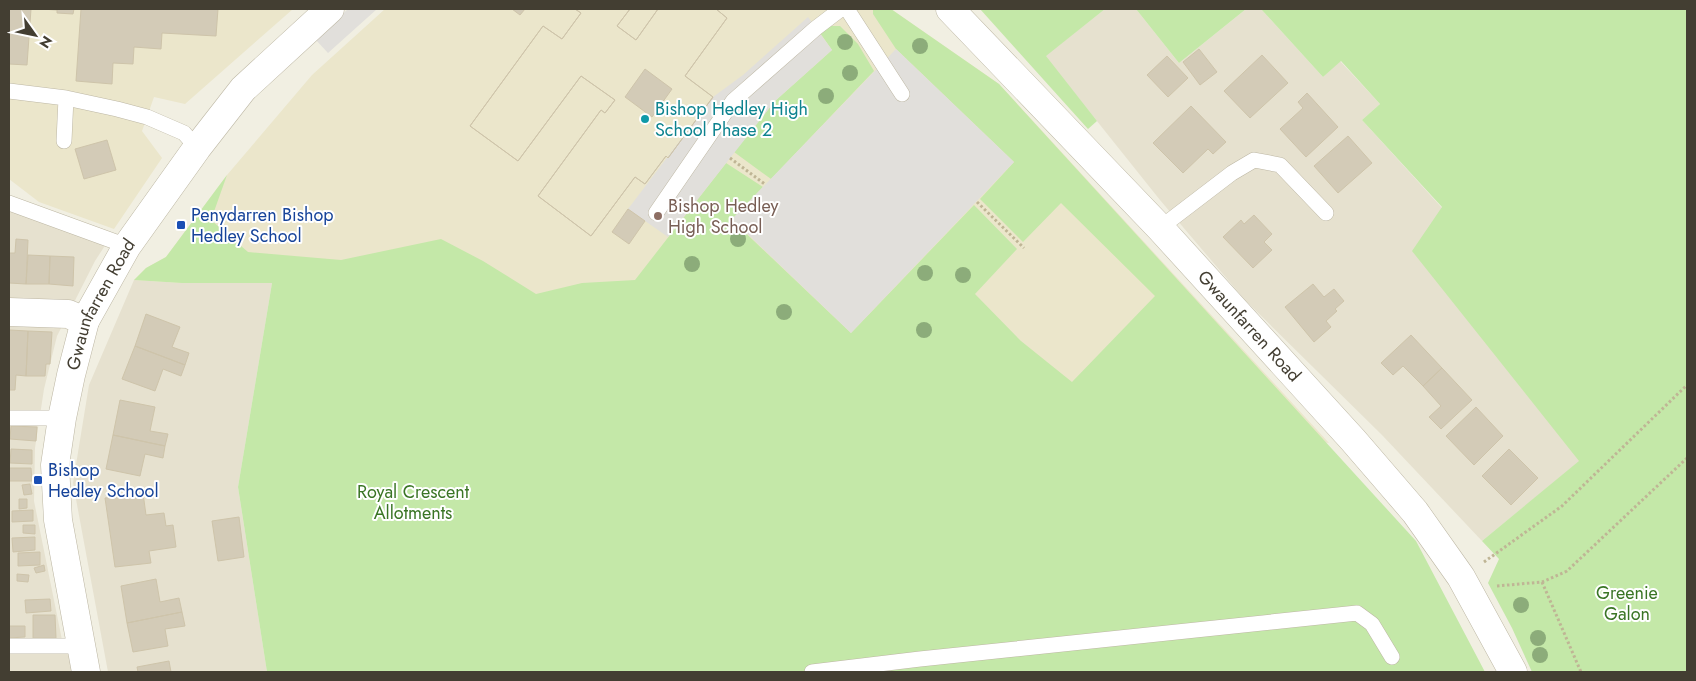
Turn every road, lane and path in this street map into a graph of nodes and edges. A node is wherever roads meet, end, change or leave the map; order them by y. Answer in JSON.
{"nodes":[{"id":1,"x":330,"y":9,"type":"edge"},
{"id":2,"x":841,"y":9,"type":"edge"},
{"id":3,"x":847,"y":9,"type":"edge"},
{"id":4,"x":950,"y":9,"type":"edge"},
{"id":5,"x":9,"y":91,"type":"edge"},
{"id":6,"x":902,"y":94,"type":"dead end"},
{"id":7,"x":66,"y":98,"type":"junction"},
{"id":8,"x":64,"y":141,"type":"dead end"},
{"id":9,"x":197,"y":148,"type":"junction"},
{"id":10,"x":730,"y":158,"type":"dead end"},
{"id":11,"x":766,"y":185,"type":"dead end"},
{"id":12,"x":977,"y":202,"type":"dead end"},
{"id":13,"x":9,"y":203,"type":"edge"},
{"id":14,"x":656,"y":213,"type":"dead end"},
{"id":15,"x":1326,"y":213,"type":"dead end"},
{"id":16,"x":1160,"y":228,"type":"junction"},
{"id":17,"x":127,"y":246,"type":"junction"},
{"id":18,"x":1024,"y":248,"type":"dead end"},
{"id":19,"x":9,"y":312,"type":"edge"},
{"id":20,"x":85,"y":321,"type":"junction"},
{"id":21,"x":1687,"y":385,"type":"edge"},
{"id":22,"x":9,"y":418,"type":"edge"},
{"id":23,"x":62,"y":418,"type":"junction"},
{"id":24,"x":1687,"y":458,"type":"edge"},
{"id":25,"x":1542,"y":582,"type":"junction"},
{"id":26,"x":1466,"y":586,"type":"junction"},
{"id":27,"x":9,"y":646,"type":"edge"},
{"id":28,"x":81,"y":646,"type":"junction"},
{"id":29,"x":1392,"y":657,"type":"dead end"},
{"id":30,"x":86,"y":672,"type":"edge"},
{"id":31,"x":812,"y":672,"type":"edge"},
{"id":32,"x":1513,"y":672,"type":"edge"},
{"id":33,"x":1581,"y":672,"type":"edge"}],
"edges":[{"from":1,"to":9,"type":"street","name":"Gwaunfarren Road"},
{"from":2,"to":14,"type":"lane"},
{"from":3,"to":6,"type":"lane"},
{"from":4,"to":16,"type":"street","name":"Gwaunfarren Road"},
{"from":5,"to":7,"type":"lane"},
{"from":7,"to":8,"type":"lane"},
{"from":7,"to":9,"type":"lane"},
{"from":9,"to":17,"type":"street","name":"Gwaunfarren Road"},
{"from":10,"to":11,"type":"path"},
{"from":12,"to":18,"type":"path"},
{"from":13,"to":17,"type":"lane"},
{"from":15,"to":16,"type":"lane"},
{"from":16,"to":26,"type":"street","name":"Gwaunfarren Road"},
{"from":17,"to":20,"type":"street","name":"Gwaunfarren Road"},
{"from":19,"to":20,"type":"street"},
{"from":20,"to":23,"type":"street","name":"Gwaunfarren Road"},
{"from":21,"to":26,"type":"path"},
{"from":22,"to":23,"type":"lane"},
{"from":23,"to":28,"type":"street","name":"Gwaunfarren Road"},
{"from":24,"to":25,"type":"path"},
{"from":25,"to":26,"type":"path"},
{"from":25,"to":33,"type":"path"},
{"from":26,"to":32,"type":"street","name":"Gwaunfarren Road"},
{"from":27,"to":28,"type":"lane"},
{"from":28,"to":30,"type":"street","name":"Gwaunfarren Road"},
{"from":29,"to":31,"type":"lane"}]}
